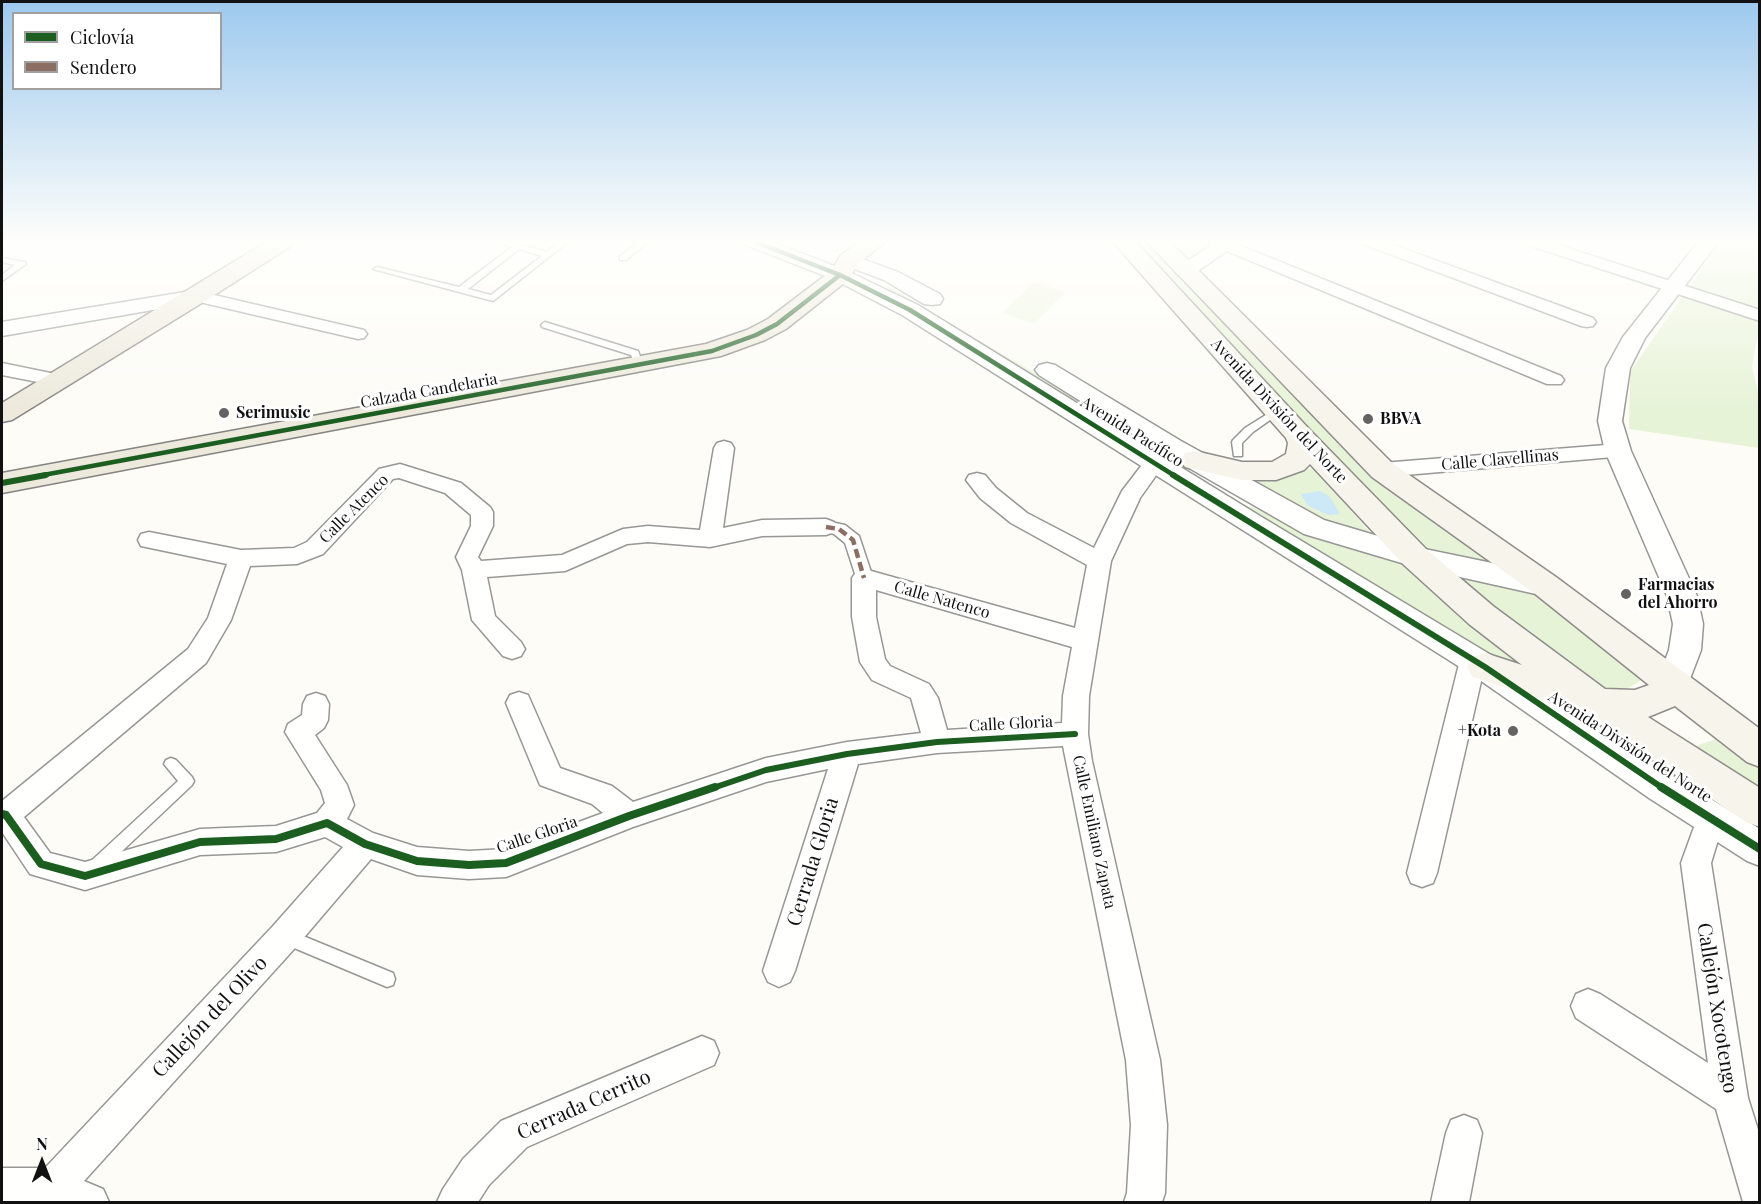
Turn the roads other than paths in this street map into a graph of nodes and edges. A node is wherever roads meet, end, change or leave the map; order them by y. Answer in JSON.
{"nodes":[{"id":1,"x":191,"y":297,"type":"edge"},
{"id":2,"x":196,"y":297,"type":"edge"},
{"id":3,"x":203,"y":297,"type":"edge"},
{"id":4,"x":809,"y":297,"type":"edge"},
{"id":5,"x":890,"y":297,"type":"edge"},
{"id":6,"x":1174,"y":297,"type":"edge"},
{"id":7,"x":1211,"y":297,"type":"edge"},
{"id":8,"x":1356,"y":297,"type":"edge"},
{"id":9,"x":1520,"y":297,"type":"edge"},
{"id":10,"x":1665,"y":297,"type":"edge"},
{"id":11,"x":1701,"y":297,"type":"edge"},
{"id":12,"x":1760,"y":316,"type":"edge"},
{"id":13,"x":1587,"y":322,"type":"dead end"},
{"id":14,"x":545,"y":325,"type":"dead end"},
{"id":15,"x":2,"y":329,"type":"edge"},
{"id":16,"x":358,"y":334,"type":"dead end"},
{"id":17,"x":639,"y":366,"type":"junction"},
{"id":18,"x":2,"y":369,"type":"edge"},
{"id":19,"x":58,"y":380,"type":"junction"},
{"id":20,"x":1554,"y":380,"type":"dead end"},
{"id":21,"x":1277,"y":411,"type":"junction"},
{"id":22,"x":2,"y":414,"type":"edge"},
{"id":23,"x":1299,"y":435,"type":"junction"},
{"id":24,"x":724,"y":448,"type":"dead end"},
{"id":25,"x":1618,"y":451,"type":"junction"},
{"id":26,"x":1238,"y":454,"type":"dead end"},
{"id":27,"x":1174,"y":456,"type":"junction"},
{"id":28,"x":1382,"y":470,"type":"junction"},
{"id":29,"x":977,"y":480,"type":"dead end"},
{"id":30,"x":2,"y":483,"type":"edge"},
{"id":31,"x":826,"y":527,"type":"joint"},
{"id":32,"x":710,"y":539,"type":"junction"},
{"id":33,"x":148,"y":540,"type":"dead end"},
{"id":34,"x":1414,"y":557,"type":"junction"},
{"id":35,"x":242,"y":558,"type":"junction"},
{"id":36,"x":1099,"y":561,"type":"junction"},
{"id":37,"x":474,"y":570,"type":"junction"},
{"id":38,"x":864,"y":578,"type":"junction"},
{"id":39,"x":1545,"y":585,"type":"junction"},
{"id":40,"x":1086,"y":641,"type":"junction"},
{"id":41,"x":512,"y":649,"type":"dead end"},
{"id":42,"x":1479,"y":664,"type":"junction"},
{"id":43,"x":1672,"y":684,"type":"junction"},
{"id":44,"x":519,"y":703,"type":"dead end"},
{"id":45,"x":316,"y":704,"type":"dead end"},
{"id":46,"x":1598,"y":704,"type":"junction"},
{"id":47,"x":1075,"y":734,"type":"junction"},
{"id":48,"x":937,"y":742,"type":"junction"},
{"id":49,"x":1760,"y":751,"type":"edge"},
{"id":50,"x":847,"y":754,"type":"junction"},
{"id":51,"x":171,"y":764,"type":"dead end"},
{"id":52,"x":1760,"y":810,"type":"edge"},
{"id":53,"x":4,"y":815,"type":"edge"},
{"id":54,"x":629,"y":816,"type":"junction"},
{"id":55,"x":1711,"y":817,"type":"junction"},
{"id":56,"x":327,"y":823,"type":"junction"},
{"id":57,"x":365,"y":844,"type":"junction"},
{"id":58,"x":1760,"y":849,"type":"edge"},
{"id":59,"x":1422,"y":873,"type":"dead end"},
{"id":60,"x":85,"y":876,"type":"junction"},
{"id":61,"x":284,"y":937,"type":"junction"},
{"id":62,"x":779,"y":971,"type":"dead end"},
{"id":63,"x":387,"y":979,"type":"dead end"},
{"id":64,"x":1588,"y":1006,"type":"dead end"},
{"id":65,"x":702,"y":1053,"type":"dead end"},
{"id":66,"x":1730,"y":1098,"type":"junction"},
{"id":67,"x":1464,"y":1132,"type":"dead end"},
{"id":68,"x":2,"y":1186,"type":"edge"},
{"id":69,"x":53,"y":1187,"type":"junction"},
{"id":70,"x":1760,"y":1197,"type":"edge"},
{"id":71,"x":1147,"y":1199,"type":"edge"},
{"id":72,"x":90,"y":1203,"type":"edge"},
{"id":73,"x":456,"y":1203,"type":"edge"},
{"id":74,"x":1450,"y":1203,"type":"edge"}],
"edges":[{"from":1,"to":15,"type":"street"},
{"from":2,"to":19,"type":"main road"},
{"from":3,"to":16,"type":"street"},
{"from":4,"to":17,"type":"main road","name":"Calzada Candelaria"},
{"from":5,"to":27,"type":"street","name":"Avenida Pacífico"},
{"from":6,"to":21,"type":"main road","name":"Avenida División del Norte"},
{"from":7,"to":28,"type":"main road","name":"Avenida División del Norte"},
{"from":8,"to":20,"type":"street"},
{"from":9,"to":13,"type":"street"},
{"from":10,"to":25,"type":"street"},
{"from":11,"to":12,"type":"street"},
{"from":14,"to":17,"type":"lane"},
{"from":17,"to":30,"type":"main road","name":"Calzada Candelaria"},
{"from":18,"to":19,"type":"street"},
{"from":19,"to":22,"type":"main road"},
{"from":21,"to":23,"type":"main road","name":"Avenida División del Norte"},
{"from":21,"to":26,"type":"lane"},
{"from":23,"to":27,"type":"main road"},
{"from":23,"to":34,"type":"main road","name":"Avenida División del Norte"},
{"from":24,"to":32,"type":"street"},
{"from":25,"to":28,"type":"street","name":"Calle Clavellinas"},
{"from":25,"to":43,"type":"street"},
{"from":27,"to":34,"type":"street","name":"Avenida Pacífico"},
{"from":27,"to":36,"type":"street","name":"Calle Emiliano Zapata"},
{"from":27,"to":42,"type":"street","name":"Avenida Pacífico"},
{"from":28,"to":39,"type":"main road","name":"Avenida División del Norte"},
{"from":29,"to":36,"type":"street"},
{"from":31,"to":32,"type":"street"},
{"from":31,"to":38,"type":"street"},
{"from":32,"to":37,"type":"street"},
{"from":33,"to":35,"type":"street"},
{"from":34,"to":39,"type":"street","name":"Avenida Pacífico"},
{"from":34,"to":46,"type":"main road","name":"Avenida División del Norte"},
{"from":35,"to":37,"type":"street","name":"Calle Atenco"},
{"from":35,"to":53,"type":"street"},
{"from":36,"to":40,"type":"street","name":"Calle Emiliano Zapata"},
{"from":37,"to":41,"type":"street","name":"Calle Atenco"},
{"from":38,"to":40,"type":"street","name":"Calle Natenco"},
{"from":38,"to":48,"type":"street"},
{"from":39,"to":43,"type":"main road","name":"Avenida División del Norte"},
{"from":40,"to":47,"type":"street","name":"Calle Emiliano Zapata"},
{"from":42,"to":46,"type":"main road"},
{"from":42,"to":55,"type":"street","name":"Avenida División del Norte"},
{"from":42,"to":59,"type":"street"},
{"from":43,"to":46,"type":"main road"},
{"from":43,"to":49,"type":"main road","name":"Avenida División del Norte"},
{"from":44,"to":54,"type":"street"},
{"from":45,"to":56,"type":"street"},
{"from":46,"to":52,"type":"main road","name":"Avenida División del Norte"},
{"from":47,"to":48,"type":"street","name":"Calle Gloria"},
{"from":47,"to":71,"type":"street","name":"Calle Emiliano Zapata"},
{"from":48,"to":50,"type":"street","name":"Calle Gloria"},
{"from":50,"to":54,"type":"street","name":"Calle Gloria"},
{"from":50,"to":62,"type":"street","name":"Cerrada Gloria"},
{"from":51,"to":60,"type":"lane"},
{"from":53,"to":60,"type":"street"},
{"from":54,"to":57,"type":"street","name":"Calle Gloria"},
{"from":55,"to":58,"type":"street","name":"Avenida División del Norte"},
{"from":55,"to":66,"type":"street","name":"Callejón Xocotengo"},
{"from":56,"to":57,"type":"street","name":"Calle Gloria"},
{"from":56,"to":60,"type":"street"},
{"from":57,"to":61,"type":"street","name":"Callejón del Olivo"},
{"from":61,"to":63,"type":"lane"},
{"from":61,"to":69,"type":"street","name":"Callejón del Olivo"},
{"from":64,"to":66,"type":"street"},
{"from":65,"to":73,"type":"street","name":"Cerrada Cerrito"},
{"from":66,"to":70,"type":"street","name":"Callejón Xocotengo"},
{"from":67,"to":74,"type":"street"},
{"from":68,"to":69,"type":"street"},
{"from":69,"to":72,"type":"street"}]}
